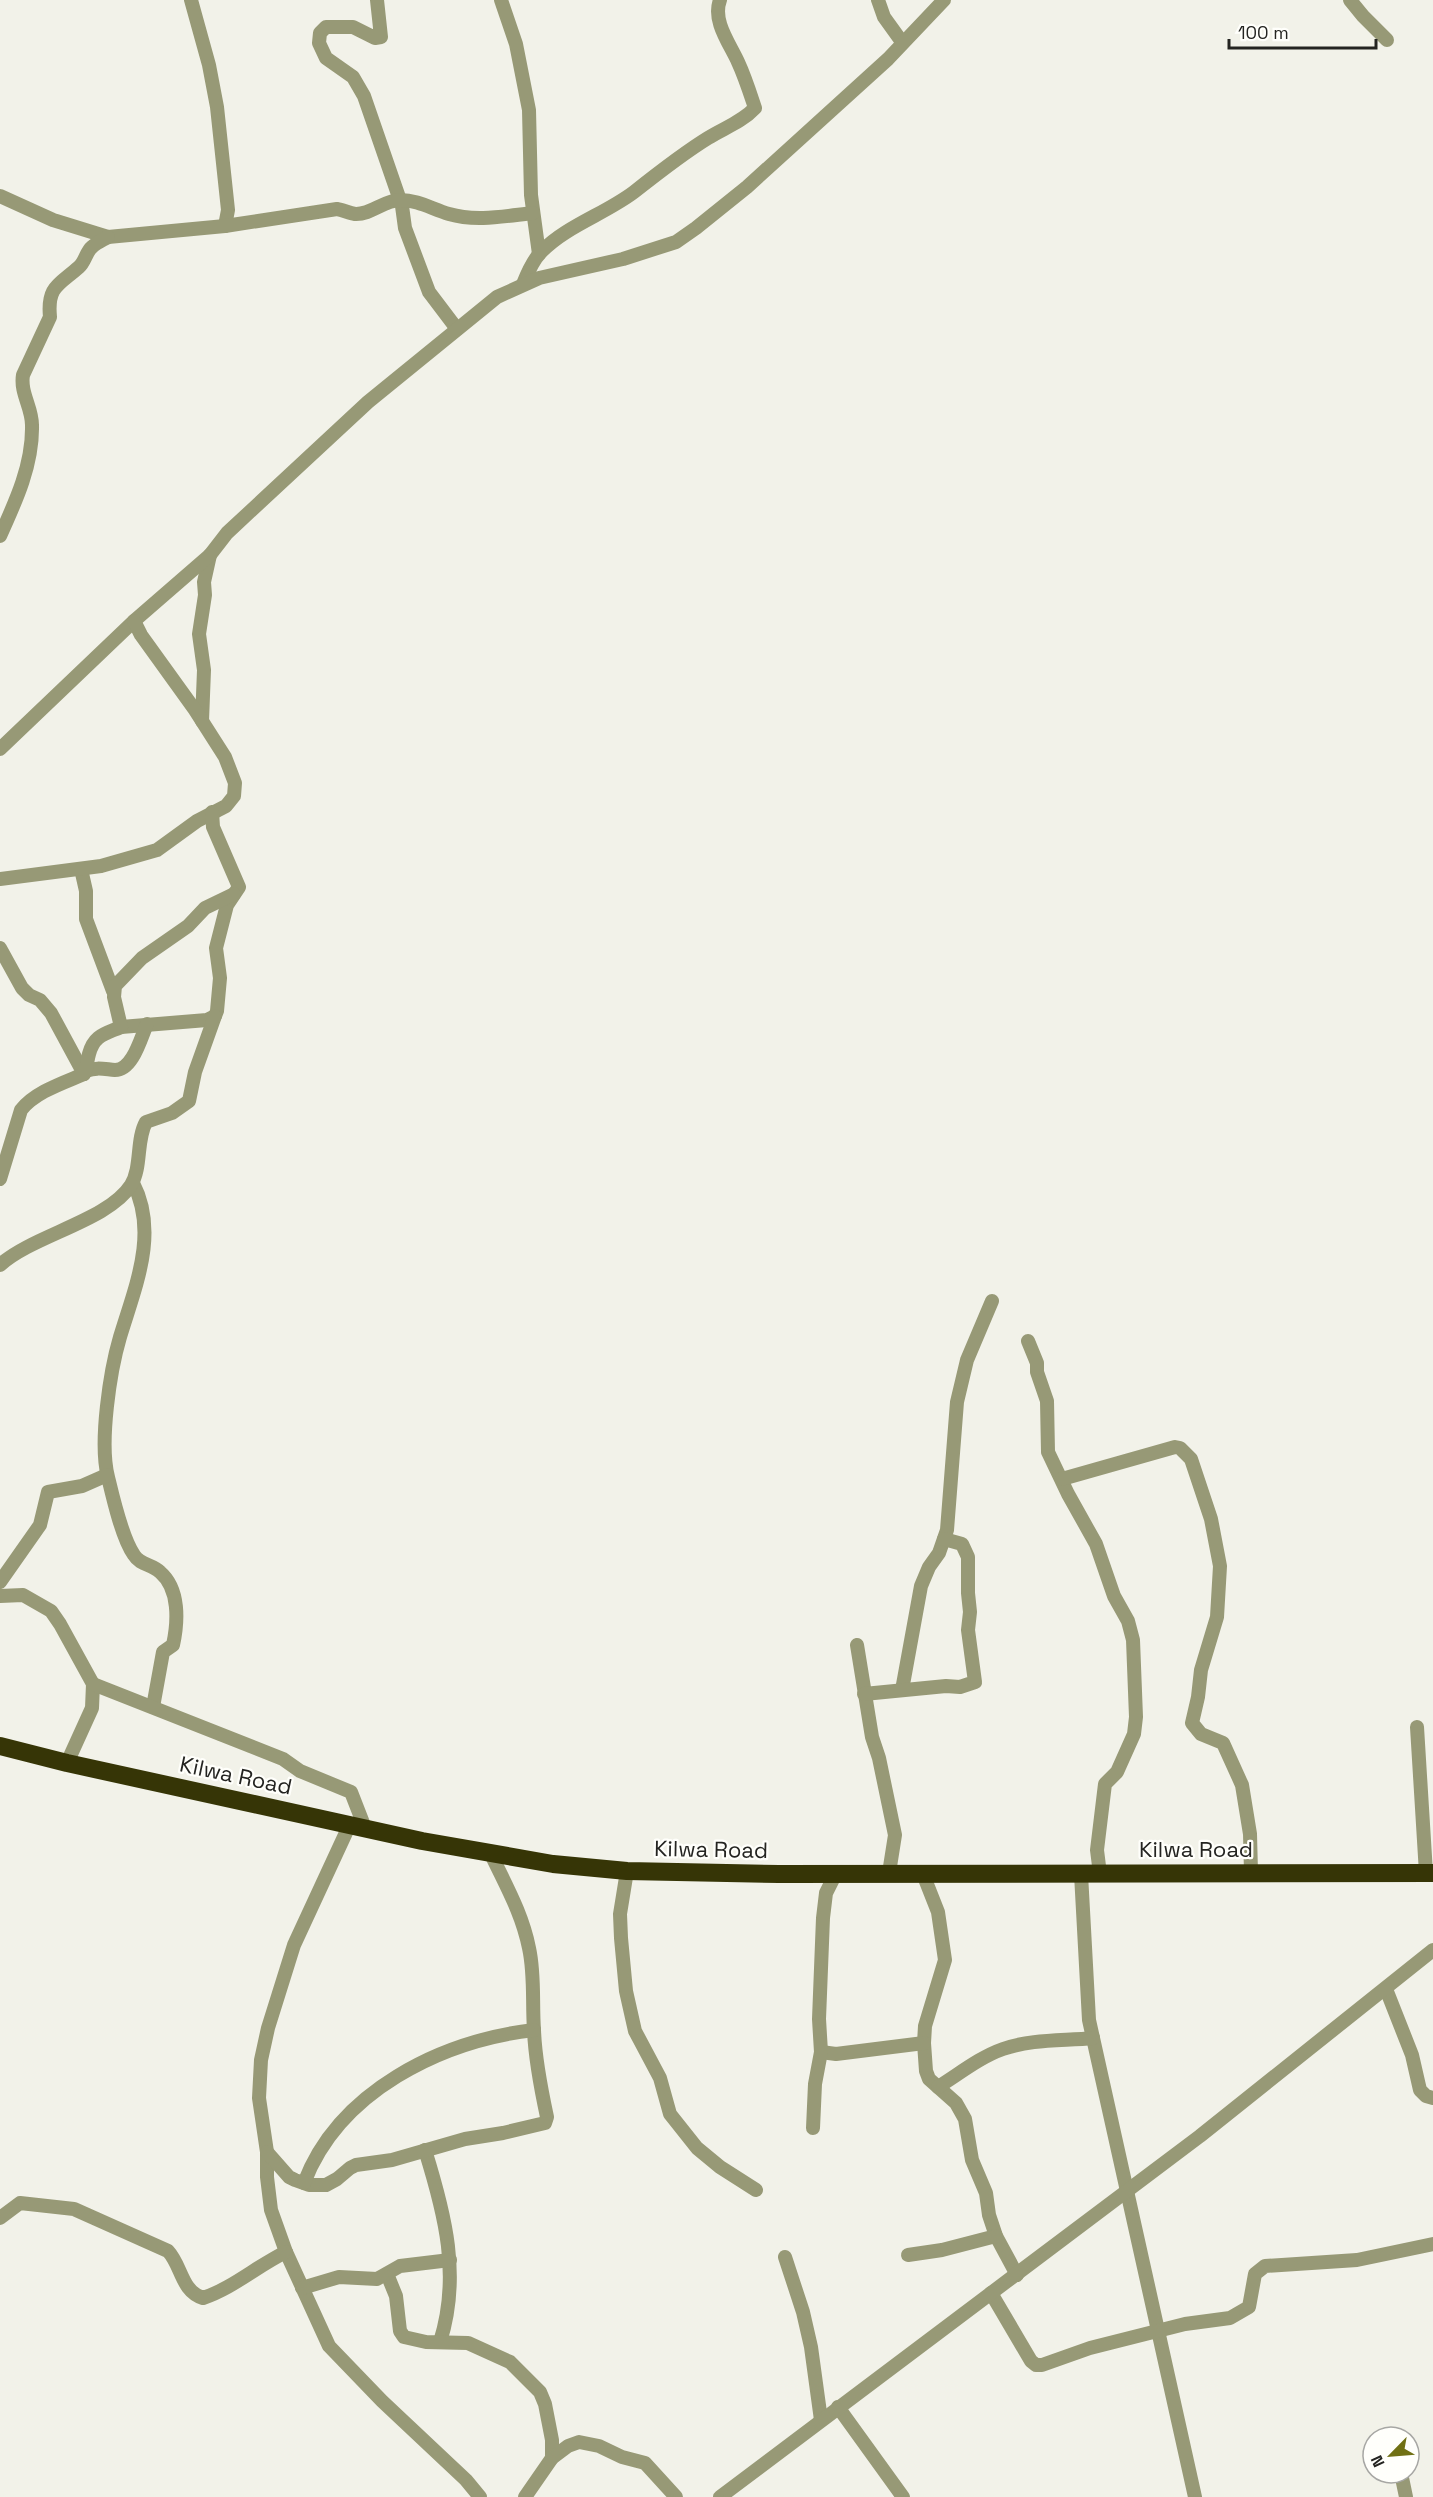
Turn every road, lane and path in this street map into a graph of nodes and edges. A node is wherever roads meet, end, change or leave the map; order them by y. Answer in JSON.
{"nodes":[{"id":1,"x":191,"y":0,"type":"edge"},
{"id":2,"x":377,"y":0,"type":"edge"},
{"id":3,"x":501,"y":0,"type":"edge"},
{"id":4,"x":720,"y":0,"type":"edge"},
{"id":5,"x":878,"y":0,"type":"edge"},
{"id":6,"x":944,"y":0,"type":"edge"},
{"id":7,"x":1350,"y":0,"type":"edge"},
{"id":8,"x":1387,"y":40,"type":"dead end"},
{"id":9,"x":903,"y":42,"type":"junction"},
{"id":10,"x":0,"y":196,"type":"edge"},
{"id":11,"x":398,"y":200,"type":"junction"},
{"id":12,"x":533,"y":213,"type":"junction"},
{"id":13,"x":225,"y":226,"type":"junction"},
{"id":14,"x":108,"y":237,"type":"junction"},
{"id":15,"x":539,"y":254,"type":"junction"},
{"id":16,"x":523,"y":284,"type":"junction"},
{"id":17,"x":457,"y":329,"type":"junction"},
{"id":18,"x":0,"y":536,"type":"edge"},
{"id":19,"x":210,"y":555,"type":"junction"},
{"id":20,"x":134,"y":621,"type":"junction"},
{"id":21,"x":202,"y":721,"type":"junction"},
{"id":22,"x":0,"y":749,"type":"edge"},
{"id":23,"x":212,"y":812,"type":"junction"},
{"id":24,"x":81,"y":869,"type":"junction"},
{"id":25,"x":0,"y":879,"type":"edge"},
{"id":26,"x":234,"y":894,"type":"junction"},
{"id":27,"x":0,"y":948,"type":"edge"},
{"id":28,"x":113,"y":991,"type":"junction"},
{"id":29,"x":215,"y":1016,"type":"junction"},
{"id":30,"x":147,"y":1024,"type":"junction"},
{"id":31,"x":121,"y":1027,"type":"junction"},
{"id":32,"x":85,"y":1073,"type":"junction"},
{"id":33,"x":0,"y":1179,"type":"edge"},
{"id":34,"x":133,"y":1183,"type":"junction"},
{"id":35,"x":0,"y":1265,"type":"edge"},
{"id":36,"x":992,"y":1301,"type":"dead end"},
{"id":37,"x":1028,"y":1341,"type":"dead end"},
{"id":38,"x":107,"y":1475,"type":"junction"},
{"id":39,"x":1062,"y":1479,"type":"junction"},
{"id":40,"x":944,"y":1539,"type":"junction"},
{"id":41,"x":0,"y":1582,"type":"edge"},
{"id":42,"x":0,"y":1596,"type":"edge"},
{"id":43,"x":857,"y":1645,"type":"dead end"},
{"id":44,"x":93,"y":1684,"type":"junction"},
{"id":45,"x":902,"y":1690,"type":"junction"},
{"id":46,"x":864,"y":1694,"type":"junction"},
{"id":47,"x":153,"y":1707,"type":"junction"},
{"id":48,"x":1417,"y":1727,"type":"dead end"},
{"id":49,"x":0,"y":1746,"type":"edge"},
{"id":50,"x":67,"y":1763,"type":"junction"},
{"id":51,"x":357,"y":1826,"type":"junction"},
{"id":52,"x":491,"y":1854,"type":"junction"},
{"id":53,"x":627,"y":1871,"type":"junction"},
{"id":54,"x":1251,"y":1872,"type":"junction"},
{"id":55,"x":836,"y":1873,"type":"junction"},
{"id":56,"x":889,"y":1873,"type":"junction"},
{"id":57,"x":1429,"y":1873,"type":"edge"},
{"id":58,"x":923,"y":1874,"type":"junction"},
{"id":59,"x":1080,"y":1874,"type":"junction"},
{"id":60,"x":1100,"y":1874,"type":"junction"},
{"id":61,"x":1433,"y":1950,"type":"edge"},
{"id":62,"x":1386,"y":1989,"type":"junction"},
{"id":63,"x":534,"y":2030,"type":"junction"},
{"id":64,"x":1093,"y":2038,"type":"junction"},
{"id":65,"x":924,"y":2043,"type":"junction"},
{"id":66,"x":821,"y":2052,"type":"junction"},
{"id":67,"x":938,"y":2087,"type":"junction"},
{"id":68,"x":1433,"y":2098,"type":"edge"},
{"id":69,"x":813,"y":2128,"type":"dead end"},
{"id":70,"x":425,"y":2150,"type":"junction"},
{"id":71,"x":267,"y":2152,"type":"junction"},
{"id":72,"x":304,"y":2183,"type":"junction"},
{"id":73,"x":756,"y":2190,"type":"dead end"},
{"id":74,"x":1128,"y":2190,"type":"junction"},
{"id":75,"x":0,"y":2218,"type":"edge"},
{"id":76,"x":996,"y":2236,"type":"junction"},
{"id":77,"x":1433,"y":2244,"type":"edge"},
{"id":78,"x":285,"y":2252,"type":"junction"},
{"id":79,"x":908,"y":2255,"type":"dead end"},
{"id":80,"x":785,"y":2257,"type":"dead end"},
{"id":81,"x":450,"y":2260,"type":"junction"},
{"id":82,"x":387,"y":2274,"type":"junction"},
{"id":83,"x":1017,"y":2275,"type":"junction"},
{"id":84,"x":302,"y":2288,"type":"junction"},
{"id":85,"x":991,"y":2293,"type":"junction"},
{"id":86,"x":1159,"y":2332,"type":"junction"},
{"id":87,"x":440,"y":2342,"type":"junction"},
{"id":88,"x":838,"y":2407,"type":"junction"},
{"id":89,"x":821,"y":2420,"type":"junction"},
{"id":90,"x":552,"y":2458,"type":"junction"},
{"id":91,"x":480,"y":2497,"type":"edge"},
{"id":92,"x":525,"y":2497,"type":"edge"},
{"id":93,"x":676,"y":2497,"type":"edge"},
{"id":94,"x":720,"y":2497,"type":"edge"},
{"id":95,"x":903,"y":2497,"type":"edge"},
{"id":96,"x":1195,"y":2497,"type":"edge"}],
"edges":[{"from":1,"to":13,"type":"street"},
{"from":2,"to":11,"type":"street"},
{"from":3,"to":12,"type":"street"},
{"from":4,"to":15,"type":"street"},
{"from":5,"to":9,"type":"street"},
{"from":6,"to":9,"type":"street"},
{"from":7,"to":8,"type":"street"},
{"from":9,"to":16,"type":"street"},
{"from":10,"to":14,"type":"street"},
{"from":11,"to":12,"type":"street"},
{"from":11,"to":13,"type":"street"},
{"from":11,"to":17,"type":"street"},
{"from":12,"to":15,"type":"street"},
{"from":13,"to":14,"type":"street"},
{"from":14,"to":18,"type":"street"},
{"from":15,"to":16,"type":"street"},
{"from":16,"to":17,"type":"street"},
{"from":17,"to":19,"type":"street"},
{"from":19,"to":20,"type":"street"},
{"from":19,"to":21,"type":"street"},
{"from":20,"to":21,"type":"street"},
{"from":20,"to":22,"type":"street"},
{"from":21,"to":23,"type":"street"},
{"from":23,"to":24,"type":"street"},
{"from":23,"to":26,"type":"street"},
{"from":24,"to":25,"type":"street"},
{"from":24,"to":28,"type":"street"},
{"from":26,"to":28,"type":"street"},
{"from":26,"to":29,"type":"street"},
{"from":27,"to":32,"type":"street"},
{"from":28,"to":31,"type":"street"},
{"from":29,"to":30,"type":"street"},
{"from":29,"to":34,"type":"street"},
{"from":30,"to":31,"type":"street"},
{"from":30,"to":32,"type":"street"},
{"from":31,"to":32,"type":"street"},
{"from":32,"to":33,"type":"street"},
{"from":34,"to":35,"type":"street"},
{"from":34,"to":38,"type":"street"},
{"from":36,"to":40,"type":"street"},
{"from":37,"to":39,"type":"street"},
{"from":38,"to":41,"type":"street"},
{"from":38,"to":47,"type":"street"},
{"from":39,"to":54,"type":"street"},
{"from":39,"to":60,"type":"street"},
{"from":40,"to":45,"type":"street"},
{"from":40,"to":45,"type":"street"},
{"from":42,"to":44,"type":"street"},
{"from":43,"to":46,"type":"street"},
{"from":44,"to":47,"type":"street"},
{"from":44,"to":50,"type":"street"},
{"from":45,"to":46,"type":"street"},
{"from":46,"to":56,"type":"street"},
{"from":47,"to":51,"type":"street"},
{"from":48,"to":57,"type":"street"},
{"from":49,"to":50,"type":"highway","name":"Kilwa Road"},
{"from":50,"to":51,"type":"highway","name":"Kilwa Road"},
{"from":51,"to":52,"type":"highway","name":"Kilwa Road"},
{"from":51,"to":71,"type":"street"},
{"from":52,"to":53,"type":"highway","name":"Kilwa Road"},
{"from":52,"to":63,"type":"street"},
{"from":53,"to":55,"type":"highway","name":"Kilwa Road"},
{"from":53,"to":73,"type":"street"},
{"from":54,"to":57,"type":"highway","name":"Kilwa Road"},
{"from":54,"to":60,"type":"highway","name":"Kilwa Road"},
{"from":55,"to":56,"type":"highway","name":"Kilwa Road"},
{"from":55,"to":66,"type":"street"},
{"from":56,"to":58,"type":"highway","name":"Kilwa Road"},
{"from":58,"to":59,"type":"highway","name":"Kilwa Road"},
{"from":58,"to":65,"type":"street"},
{"from":59,"to":60,"type":"highway","name":"Kilwa Road"},
{"from":59,"to":64,"type":"street"},
{"from":61,"to":62,"type":"street"},
{"from":62,"to":68,"type":"street"},
{"from":62,"to":74,"type":"street"},
{"from":63,"to":70,"type":"street"},
{"from":63,"to":72,"type":"street"},
{"from":64,"to":67,"type":"street"},
{"from":64,"to":74,"type":"street"},
{"from":65,"to":66,"type":"street"},
{"from":65,"to":67,"type":"street"},
{"from":66,"to":69,"type":"street"},
{"from":67,"to":76,"type":"street"},
{"from":70,"to":72,"type":"street"},
{"from":70,"to":81,"type":"street"},
{"from":71,"to":72,"type":"street"},
{"from":71,"to":78,"type":"street"},
{"from":74,"to":83,"type":"street"},
{"from":74,"to":86,"type":"street"},
{"from":75,"to":78,"type":"street"},
{"from":76,"to":79,"type":"street"},
{"from":76,"to":83,"type":"street"},
{"from":77,"to":86,"type":"street"},
{"from":78,"to":84,"type":"street"},
{"from":80,"to":89,"type":"street"},
{"from":81,"to":82,"type":"street"},
{"from":81,"to":87,"type":"street"},
{"from":82,"to":84,"type":"street"},
{"from":82,"to":87,"type":"street"},
{"from":83,"to":85,"type":"street"},
{"from":84,"to":91,"type":"street"},
{"from":85,"to":86,"type":"street"},
{"from":85,"to":88,"type":"street"},
{"from":86,"to":96,"type":"street"},
{"from":87,"to":90,"type":"street"},
{"from":88,"to":89,"type":"street"},
{"from":88,"to":95,"type":"street"},
{"from":89,"to":94,"type":"street"},
{"from":90,"to":92,"type":"street"},
{"from":90,"to":93,"type":"street"}]}
